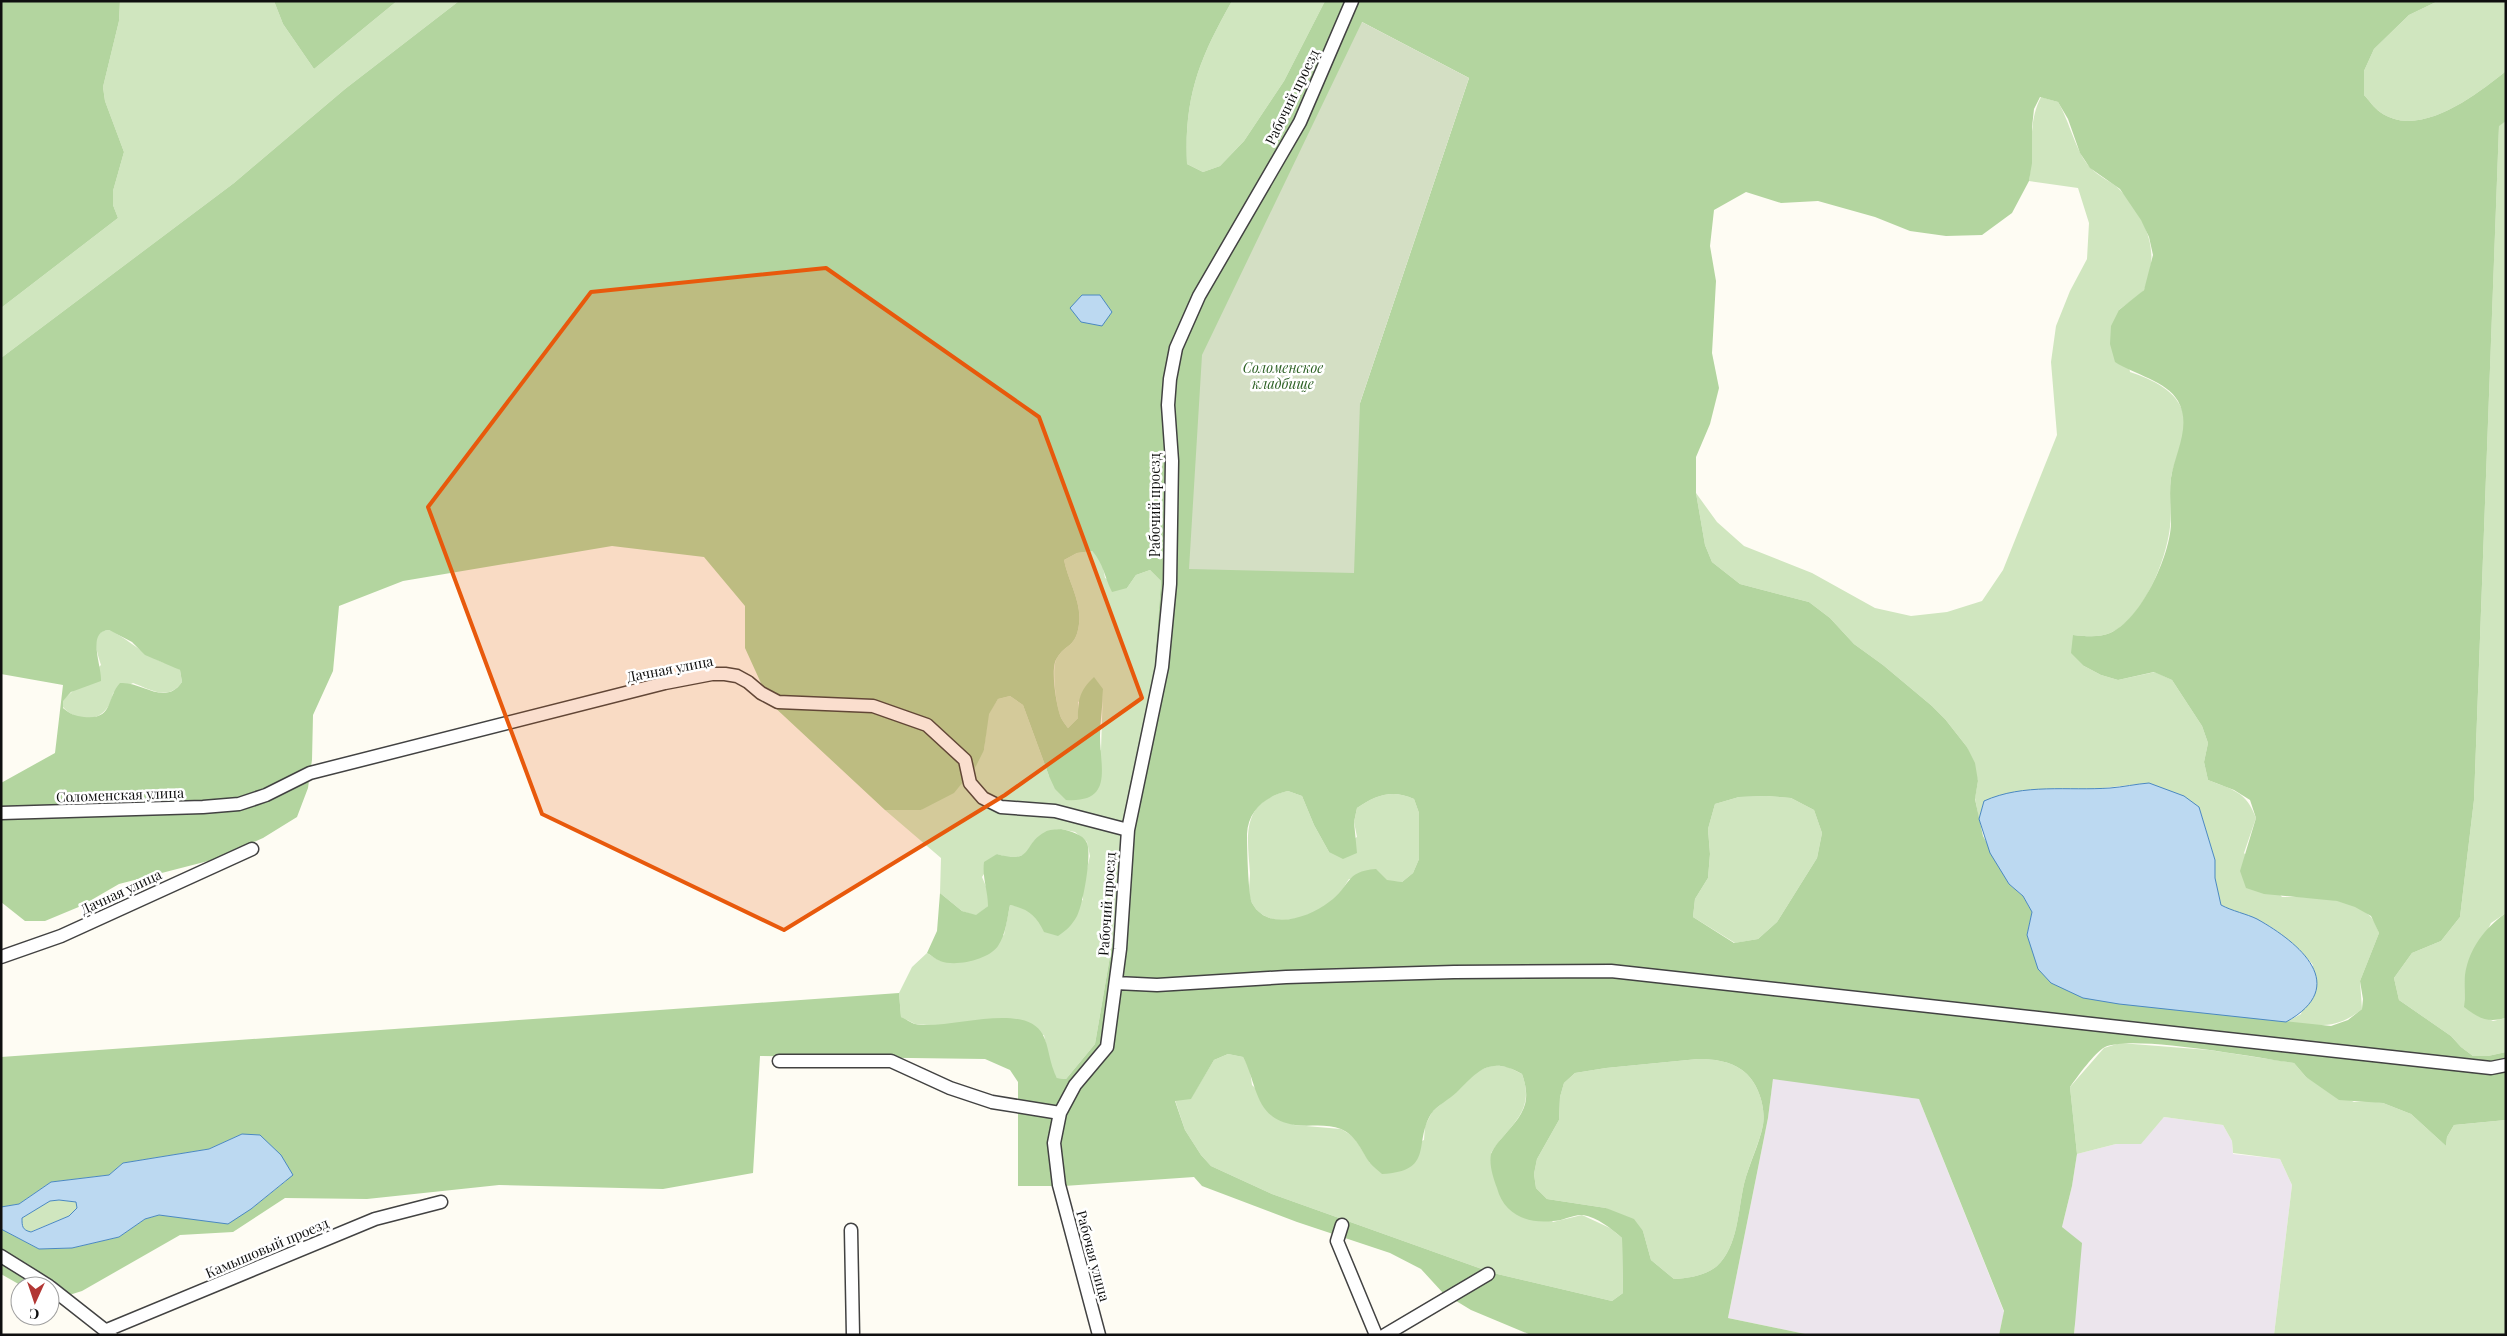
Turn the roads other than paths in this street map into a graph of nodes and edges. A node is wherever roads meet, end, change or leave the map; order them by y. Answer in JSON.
{"nodes":[{"id":1,"x":1352,"y":1,"type":"edge"},
{"id":2,"x":238,"y":804,"type":"joint"},
{"id":3,"x":1,"y":813,"type":"edge"},
{"id":4,"x":1128,"y":830,"type":"junction"},
{"id":5,"x":252,"y":849,"type":"dead end"},
{"id":6,"x":1,"y":957,"type":"edge"},
{"id":7,"x":1116,"y":983,"type":"junction"},
{"id":8,"x":1107,"y":1047,"type":"joint"},
{"id":9,"x":779,"y":1061,"type":"dead end"},
{"id":10,"x":2506,"y":1065,"type":"edge"},
{"id":11,"x":1060,"y":1113,"type":"junction"},
{"id":12,"x":441,"y":1202,"type":"dead end"},
{"id":13,"x":1342,"y":1225,"type":"dead end"},
{"id":14,"x":851,"y":1230,"type":"dead end"},
{"id":15,"x":1,"y":1256,"type":"edge"},
{"id":16,"x":1488,"y":1274,"type":"dead end"},
{"id":17,"x":33,"y":1276,"type":"edge"},
{"id":18,"x":60,"y":1295,"type":"edge"},
{"id":19,"x":109,"y":1333,"type":"edge"},
{"id":20,"x":853,"y":1335,"type":"edge"},
{"id":21,"x":1099,"y":1335,"type":"edge"},
{"id":22,"x":1376,"y":1335,"type":"edge"},
{"id":23,"x":1385,"y":1335,"type":"edge"}],
"edges":[{"from":1,"to":4,"type":"street","name":"Рабочий проезд"},
{"from":2,"to":3,"type":"street","name":"Соломенская улица"},
{"from":2,"to":4,"type":"street","name":"Дачная улица"},
{"from":4,"to":7,"type":"street","name":"Рабочий проезд"},
{"from":5,"to":6,"type":"street","name":"Дачная улица"},
{"from":7,"to":8,"type":"street","name":"Рабочий проезд"},
{"from":7,"to":10,"type":"street"},
{"from":8,"to":11,"type":"street","name":"Рабочая улица"},
{"from":9,"to":11,"type":"street"},
{"from":11,"to":21,"type":"street","name":"Рабочая улица"},
{"from":12,"to":19,"type":"street","name":"Камышовый проезд"},
{"from":13,"to":22,"type":"street"},
{"from":14,"to":20,"type":"street"},
{"from":15,"to":17,"type":"street"},
{"from":16,"to":23,"type":"street"},
{"from":18,"to":19,"type":"street"}]}
